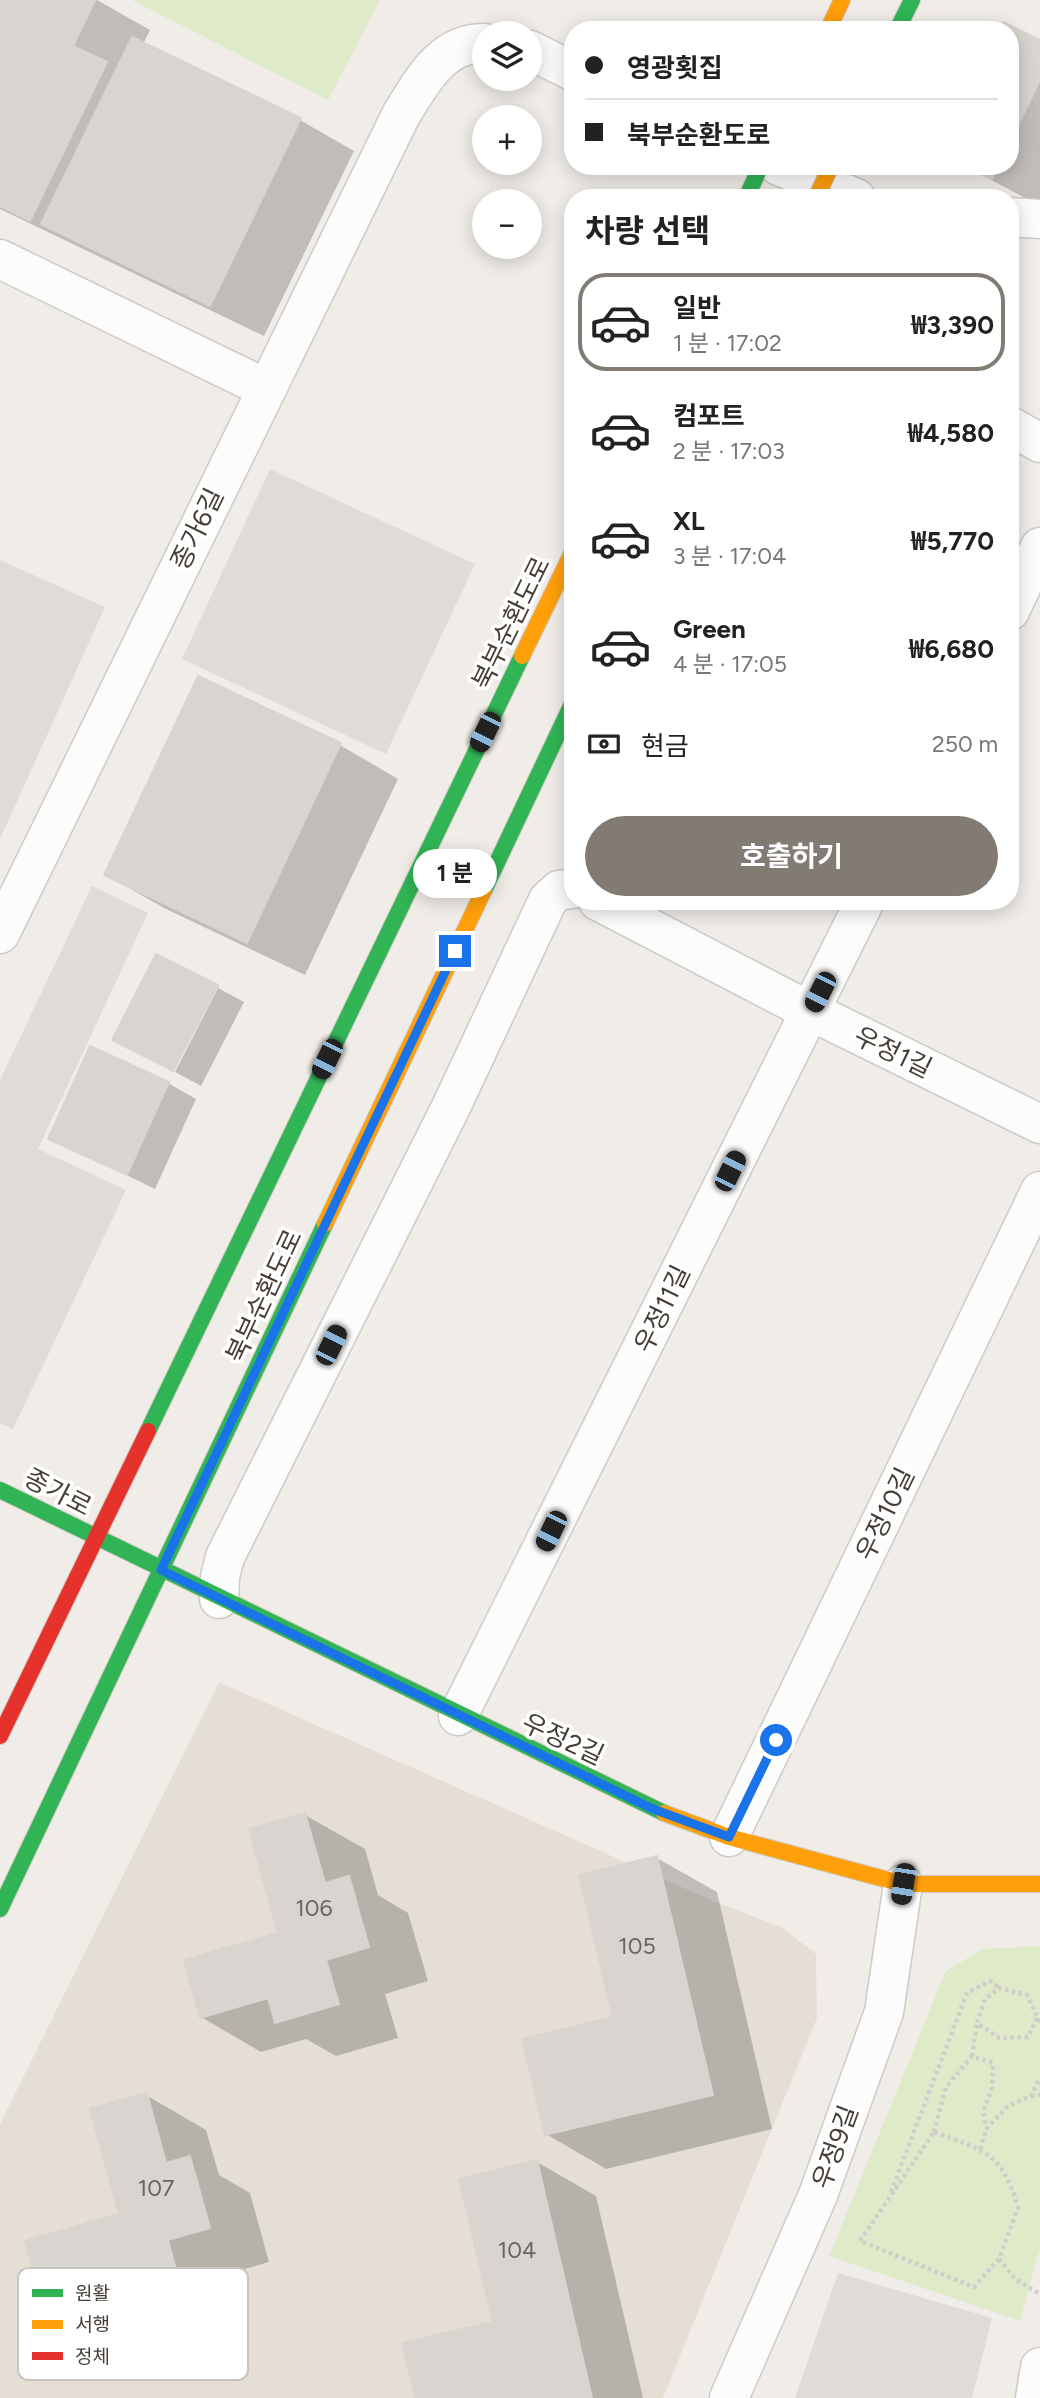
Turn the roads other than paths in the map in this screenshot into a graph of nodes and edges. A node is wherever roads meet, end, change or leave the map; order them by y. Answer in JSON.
{"nodes":[{"id":1,"x":842,"y":0,"type":"edge"},
{"id":2,"x":909,"y":5,"type":"edge"},
{"id":3,"x":832,"y":21,"type":"edge"},
{"id":4,"x":901,"y":21,"type":"edge"},
{"id":5,"x":472,"y":43,"type":"edge"},
{"id":6,"x":542,"y":56,"type":"edge"},
{"id":7,"x":564,"y":67,"type":"edge"},
{"id":8,"x":805,"y":181,"type":"edge"},
{"id":9,"x":829,"y":189,"type":"edge"},
{"id":10,"x":1019,"y":218,"type":"edge"},
{"id":11,"x":1040,"y":219,"type":"edge"},
{"id":12,"x":0,"y":259,"type":"edge"},
{"id":13,"x":265,"y":388,"type":"junction"},
{"id":14,"x":1019,"y":431,"type":"edge"},
{"id":15,"x":1040,"y":443,"type":"edge"},
{"id":16,"x":1040,"y":547,"type":"edge"},
{"id":17,"x":564,"y":570,"type":"edge"},
{"id":18,"x":1019,"y":592,"type":"edge"},
{"id":19,"x":564,"y":721,"type":"edge"},
{"id":20,"x":564,"y":890,"type":"edge"},
{"id":21,"x":615,"y":910,"type":"edge"},
{"id":22,"x":860,"y":910,"type":"edge"},
{"id":23,"x":0,"y":934,"type":"edge"},
{"id":24,"x":810,"y":1011,"type":"junction"},
{"id":25,"x":1040,"y":1124,"type":"edge"},
{"id":26,"x":1040,"y":1191,"type":"edge"},
{"id":27,"x":0,"y":1490,"type":"edge"},
{"id":28,"x":95,"y":1537,"type":"junction"},
{"id":29,"x":161,"y":1570,"type":"junction"},
{"id":30,"x":219,"y":1599,"type":"junction"},
{"id":31,"x":458,"y":1717,"type":"junction"},
{"id":32,"x":0,"y":1736,"type":"edge"},
{"id":33,"x":729,"y":1837,"type":"junction"},
{"id":34,"x":903,"y":1884,"type":"junction"},
{"id":35,"x":1040,"y":1884,"type":"edge"},
{"id":36,"x":2,"y":1908,"type":"edge"},
{"id":37,"x":1040,"y":2367,"type":"edge"},
{"id":38,"x":729,"y":2398,"type":"edge"},
{"id":39,"x":1035,"y":2398,"type":"edge"}],
"edges":[{"from":1,"to":3,"type":"main road"},
{"from":2,"to":4,"type":"main road"},
{"from":5,"to":13,"type":"street","name":"종가6길"},
{"from":6,"to":7,"type":"street"},
{"from":8,"to":9,"type":"street"},
{"from":10,"to":11,"type":"street"},
{"from":12,"to":13,"type":"street"},
{"from":13,"to":23,"type":"street","name":"종가6길"},
{"from":14,"to":15,"type":"street"},
{"from":16,"to":18,"type":"street"},
{"from":17,"to":28,"type":"main road","name":"북부순환도로"},
{"from":19,"to":29,"type":"main road","name":"북부순환도로"},
{"from":20,"to":30,"type":"street"},
{"from":21,"to":24,"type":"street","name":"우정1길"},
{"from":22,"to":24,"type":"street","name":"우정11길"},
{"from":24,"to":25,"type":"street","name":"우정1길"},
{"from":24,"to":31,"type":"street","name":"우정11길"},
{"from":26,"to":33,"type":"street","name":"우정10길"},
{"from":27,"to":28,"type":"main road","name":"종가로"},
{"from":28,"to":29,"type":"main road","name":"우정2길"},
{"from":28,"to":32,"type":"main road","name":"북부순환도로"},
{"from":29,"to":30,"type":"main road","name":"우정2길"},
{"from":29,"to":36,"type":"main road","name":"북부순환도로"},
{"from":30,"to":31,"type":"main road","name":"우정2길"},
{"from":31,"to":33,"type":"main road","name":"우정2길"},
{"from":33,"to":34,"type":"main road","name":"우정2길"},
{"from":34,"to":35,"type":"main road","name":"우정2길"},
{"from":34,"to":38,"type":"street","name":"우정9길"},
{"from":37,"to":39,"type":"street"}]}
